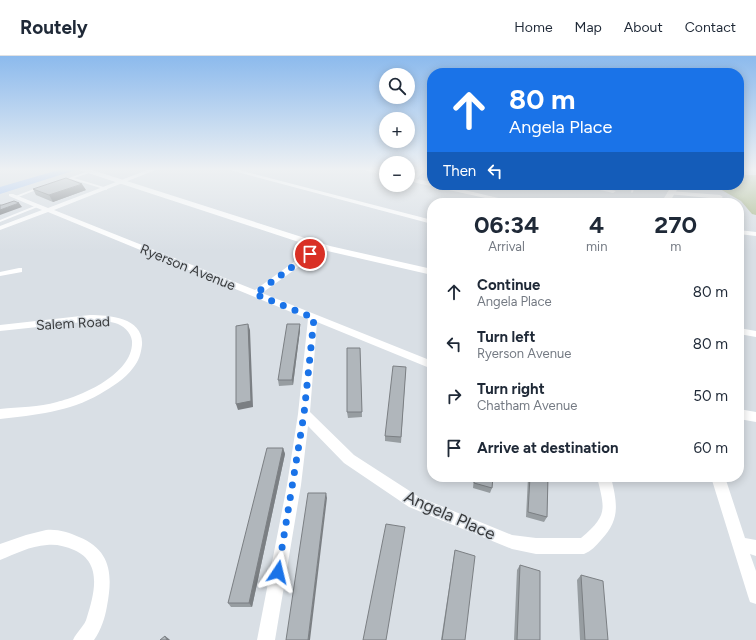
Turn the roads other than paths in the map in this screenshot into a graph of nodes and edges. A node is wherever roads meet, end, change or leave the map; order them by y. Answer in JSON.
{"nodes":[{"id":1,"x":13,"y":196,"type":"edge"},
{"id":2,"x":86,"y":196,"type":"edge"},
{"id":3,"x":163,"y":196,"type":"edge"},
{"id":4,"x":333,"y":196,"type":"edge"},
{"id":5,"x":711,"y":196,"type":"edge"},
{"id":6,"x":720,"y":197,"type":"dead end"},
{"id":7,"x":38,"y":206,"type":"junction"},
{"id":8,"x":49,"y":210,"type":"junction"},
{"id":9,"x":16,"y":215,"type":"junction"},
{"id":10,"x":25,"y":219,"type":"junction"},
{"id":11,"x":0,"y":221,"type":"edge"},
{"id":12,"x":427,"y":221,"type":"edge"},
{"id":13,"x":0,"y":228,"type":"edge"},
{"id":14,"x":744,"y":233,"type":"edge"},
{"id":15,"x":756,"y":234,"type":"edge"},
{"id":16,"x":322,"y":246,"type":"junction"},
{"id":17,"x":19,"y":270,"type":"dead end"},
{"id":18,"x":427,"y":271,"type":"edge"},
{"id":19,"x":0,"y":274,"type":"edge"},
{"id":20,"x":255,"y":294,"type":"junction"},
{"id":21,"x":314,"y":318,"type":"junction"},
{"id":22,"x":0,"y":328,"type":"edge"},
{"id":23,"x":744,"y":332,"type":"edge"},
{"id":24,"x":756,"y":334,"type":"edge"},
{"id":25,"x":427,"y":363,"type":"edge"},
{"id":26,"x":0,"y":414,"type":"edge"},
{"id":27,"x":304,"y":414,"type":"junction"},
{"id":28,"x":744,"y":415,"type":"edge"},
{"id":29,"x":756,"y":417,"type":"edge"},
{"id":30,"x":605,"y":482,"type":"edge"},
{"id":31,"x":720,"y":482,"type":"edge"},
{"id":32,"x":740,"y":544,"type":"junction"},
{"id":33,"x":756,"y":548,"type":"edge"},
{"id":34,"x":0,"y":552,"type":"edge"},
{"id":35,"x":756,"y":596,"type":"edge"},
{"id":36,"x":88,"y":637,"type":"edge"},
{"id":37,"x":266,"y":640,"type":"edge"}],
"edges":[{"from":1,"to":7,"type":"street","name":"Ryerson Avenue"},
{"from":2,"to":8,"type":"street"},
{"from":3,"to":16,"type":"main road"},
{"from":4,"to":12,"type":"street"},
{"from":5,"to":6,"type":"street"},
{"from":7,"to":8,"type":"street","name":"Ryerson Avenue"},
{"from":7,"to":9,"type":"lane"},
{"from":8,"to":10,"type":"street"},
{"from":8,"to":20,"type":"street","name":"Ryerson Avenue"},
{"from":9,"to":10,"type":"lane"},
{"from":9,"to":11,"type":"lane"},
{"from":10,"to":13,"type":"street"},
{"from":14,"to":15,"type":"street"},
{"from":16,"to":18,"type":"main road"},
{"from":16,"to":20,"type":"street"},
{"from":17,"to":19,"type":"street"},
{"from":20,"to":21,"type":"street","name":"Ryerson Avenue"},
{"from":21,"to":25,"type":"street","name":"Ryerson Avenue"},
{"from":21,"to":27,"type":"street"},
{"from":22,"to":26,"type":"street","name":"Salem Road"},
{"from":23,"to":24,"type":"street"},
{"from":27,"to":30,"type":"street","name":"Angela Place"},
{"from":27,"to":37,"type":"street"},
{"from":28,"to":29,"type":"street"},
{"from":31,"to":32,"type":"street"},
{"from":32,"to":33,"type":"street"},
{"from":32,"to":35,"type":"street"},
{"from":34,"to":36,"type":"street"}]}
